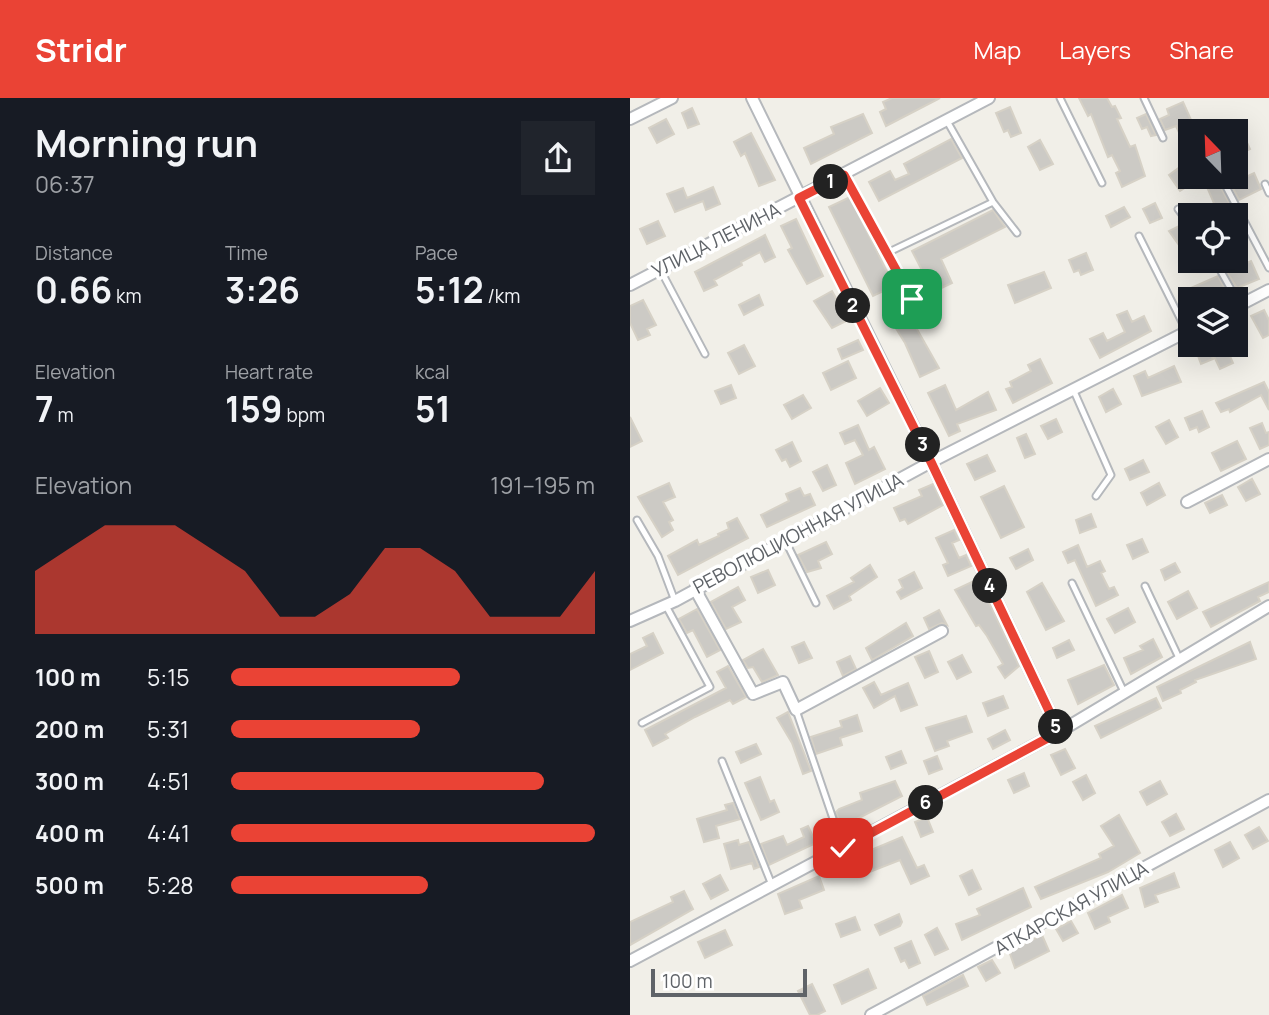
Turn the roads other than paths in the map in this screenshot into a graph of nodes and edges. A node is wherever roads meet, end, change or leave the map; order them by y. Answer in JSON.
{"nodes":[{"id":1,"x":671,"y":98,"type":"edge"},
{"id":2,"x":752,"y":98,"type":"edge"},
{"id":3,"x":989,"y":98,"type":"edge"},
{"id":4,"x":1060,"y":98,"type":"edge"},
{"id":5,"x":1144,"y":98,"type":"edge"},
{"id":6,"x":630,"y":119,"type":"edge"},
{"id":7,"x":947,"y":121,"type":"junction"},
{"id":8,"x":1163,"y":138,"type":"dead end"},
{"id":9,"x":844,"y":175,"type":"junction"},
{"id":10,"x":1102,"y":183,"type":"dead end"},
{"id":11,"x":1265,"y":184,"type":"dead end"},
{"id":12,"x":1227,"y":189,"type":"edge"},
{"id":13,"x":1269,"y":193,"type":"edge"},
{"id":14,"x":799,"y":198,"type":"junction"},
{"id":15,"x":993,"y":202,"type":"junction"},
{"id":16,"x":1017,"y":233,"type":"dead end"},
{"id":17,"x":1139,"y":236,"type":"dead end"},
{"id":18,"x":887,"y":253,"type":"junction"},
{"id":19,"x":1269,"y":268,"type":"edge"},
{"id":20,"x":660,"y":269,"type":"junction"},
{"id":21,"x":630,"y":285,"type":"edge"},
{"id":22,"x":1269,"y":290,"type":"edge"},
{"id":23,"x":912,"y":299,"type":"dead end"},
{"id":24,"x":1248,"y":301,"type":"edge"},
{"id":25,"x":1178,"y":312,"type":"edge"},
{"id":26,"x":1178,"y":336,"type":"edge"},
{"id":27,"x":705,"y":354,"type":"dead end"},
{"id":28,"x":1073,"y":388,"type":"junction"},
{"id":29,"x":1269,"y":459,"type":"edge"},
{"id":30,"x":931,"y":462,"type":"junction"},
{"id":31,"x":1096,"y":496,"type":"dead end"},
{"id":32,"x":1187,"y":502,"type":"dead end"},
{"id":33,"x":637,"y":520,"type":"dead end"},
{"id":34,"x":785,"y":539,"type":"junction"},
{"id":35,"x":1072,"y":583,"type":"dead end"},
{"id":36,"x":1145,"y":586,"type":"dead end"},
{"id":37,"x":695,"y":589,"type":"junction"},
{"id":38,"x":670,"y":602,"type":"junction"},
{"id":39,"x":816,"y":603,"type":"dead end"},
{"id":40,"x":1269,"y":607,"type":"edge"},
{"id":41,"x":630,"y":621,"type":"edge"},
{"id":42,"x":942,"y":631,"type":"dead end"},
{"id":43,"x":1179,"y":657,"type":"junction"},
{"id":44,"x":1124,"y":692,"type":"junction"},
{"id":45,"x":796,"y":710,"type":"junction"},
{"id":46,"x":642,"y":723,"type":"dead end"},
{"id":47,"x":1059,"y":732,"type":"junction"},
{"id":48,"x":722,"y":761,"type":"dead end"},
{"id":49,"x":1269,"y":800,"type":"edge"},
{"id":50,"x":843,"y":848,"type":"junction"},
{"id":51,"x":772,"y":886,"type":"junction"},
{"id":52,"x":630,"y":961,"type":"edge"},
{"id":53,"x":871,"y":1015,"type":"edge"}],
"edges":[{"from":1,"to":6,"type":"street"},
{"from":2,"to":14,"type":"street"},
{"from":3,"to":7,"type":"street","name":"УЛИЦА ЛЕНИНА"},
{"from":4,"to":10,"type":"lane"},
{"from":5,"to":8,"type":"lane"},
{"from":7,"to":9,"type":"street","name":"УЛИЦА ЛЕНИНА"},
{"from":7,"to":15,"type":"lane"},
{"from":9,"to":14,"type":"street","name":"УЛИЦА ЛЕНИНА"},
{"from":9,"to":18,"type":"lane"},
{"from":11,"to":13,"type":"lane"},
{"from":12,"to":19,"type":"lane"},
{"from":14,"to":20,"type":"street","name":"УЛИЦА ЛЕНИНА"},
{"from":14,"to":30,"type":"street"},
{"from":15,"to":16,"type":"lane"},
{"from":15,"to":18,"type":"lane"},
{"from":17,"to":25,"type":"lane"},
{"from":18,"to":23,"type":"lane"},
{"from":20,"to":21,"type":"street","name":"УЛИЦА ЛЕНИНА"},
{"from":20,"to":27,"type":"lane"},
{"from":22,"to":24,"type":"street"},
{"from":26,"to":28,"type":"street","name":"РЕВОЛЮЦИОННАЯ УЛИЦА"},
{"from":28,"to":30,"type":"street","name":"РЕВОЛЮЦИОННАЯ УЛИЦА"},
{"from":28,"to":31,"type":"lane"},
{"from":29,"to":32,"type":"street"},
{"from":30,"to":34,"type":"street","name":"РЕВОЛЮЦИОННАЯ УЛИЦА"},
{"from":30,"to":47,"type":"street"},
{"from":33,"to":38,"type":"lane"},
{"from":34,"to":37,"type":"street","name":"РЕВОЛЮЦИОННАЯ УЛИЦА"},
{"from":34,"to":39,"type":"lane"},
{"from":35,"to":44,"type":"lane"},
{"from":36,"to":43,"type":"lane"},
{"from":37,"to":38,"type":"street","name":"РЕВОЛЮЦИОННАЯ УЛИЦА"},
{"from":37,"to":45,"type":"street"},
{"from":38,"to":41,"type":"street","name":"РЕВОЛЮЦИОННАЯ УЛИЦА"},
{"from":38,"to":46,"type":"lane"},
{"from":40,"to":43,"type":"street"},
{"from":42,"to":45,"type":"street"},
{"from":43,"to":44,"type":"street"},
{"from":44,"to":47,"type":"street"},
{"from":45,"to":50,"type":"lane"},
{"from":47,"to":50,"type":"street"},
{"from":48,"to":51,"type":"lane"},
{"from":49,"to":53,"type":"street","name":"АТКАРСКАЯ УЛИЦА"},
{"from":50,"to":51,"type":"street"},
{"from":51,"to":52,"type":"street"}]}
